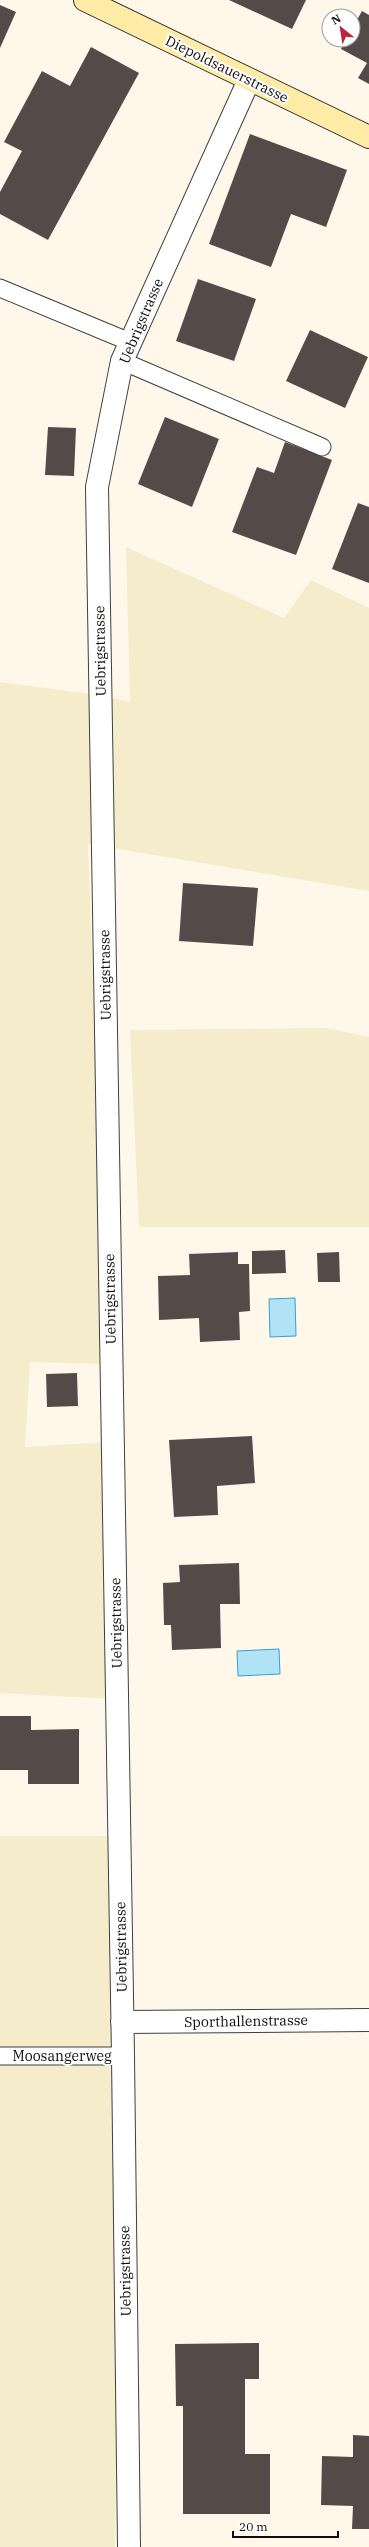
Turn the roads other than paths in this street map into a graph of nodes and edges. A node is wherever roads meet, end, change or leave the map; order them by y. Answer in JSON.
{"nodes":[{"id":1,"x":85,"y":0,"type":"edge"},
{"id":2,"x":249,"y":80,"type":"junction"},
{"id":3,"x":369,"y":137,"type":"edge"},
{"id":4,"x":0,"y":288,"type":"edge"},
{"id":5,"x":130,"y":342,"type":"junction"},
{"id":6,"x":122,"y":361,"type":"junction"},
{"id":7,"x":322,"y":446,"type":"dead end"},
{"id":8,"x":369,"y":2020,"type":"edge"},
{"id":9,"x":122,"y":2022,"type":"junction"},
{"id":10,"x":0,"y":2056,"type":"edge"},
{"id":11,"x":123,"y":2056,"type":"junction"},
{"id":12,"x":128,"y":2547,"type":"edge"}],
"edges":[{"from":1,"to":2,"type":"main road","name":"Diepoldsauerstrasse"},
{"from":2,"to":3,"type":"main road","name":"Diepoldsauerstrasse"},
{"from":2,"to":5,"type":"street","name":"Uebrigstrasse"},
{"from":4,"to":5,"type":"lane"},
{"from":5,"to":6,"type":"street","name":"Uebrigstrasse"},
{"from":6,"to":7,"type":"lane"},
{"from":6,"to":9,"type":"street","name":"Uebrigstrasse"},
{"from":8,"to":9,"type":"street","name":"Sporthallenstrasse"},
{"from":9,"to":11,"type":"street","name":"Uebrigstrasse"},
{"from":10,"to":11,"type":"lane","name":"Moosangerweg"},
{"from":11,"to":12,"type":"street","name":"Uebrigstrasse"}]}
